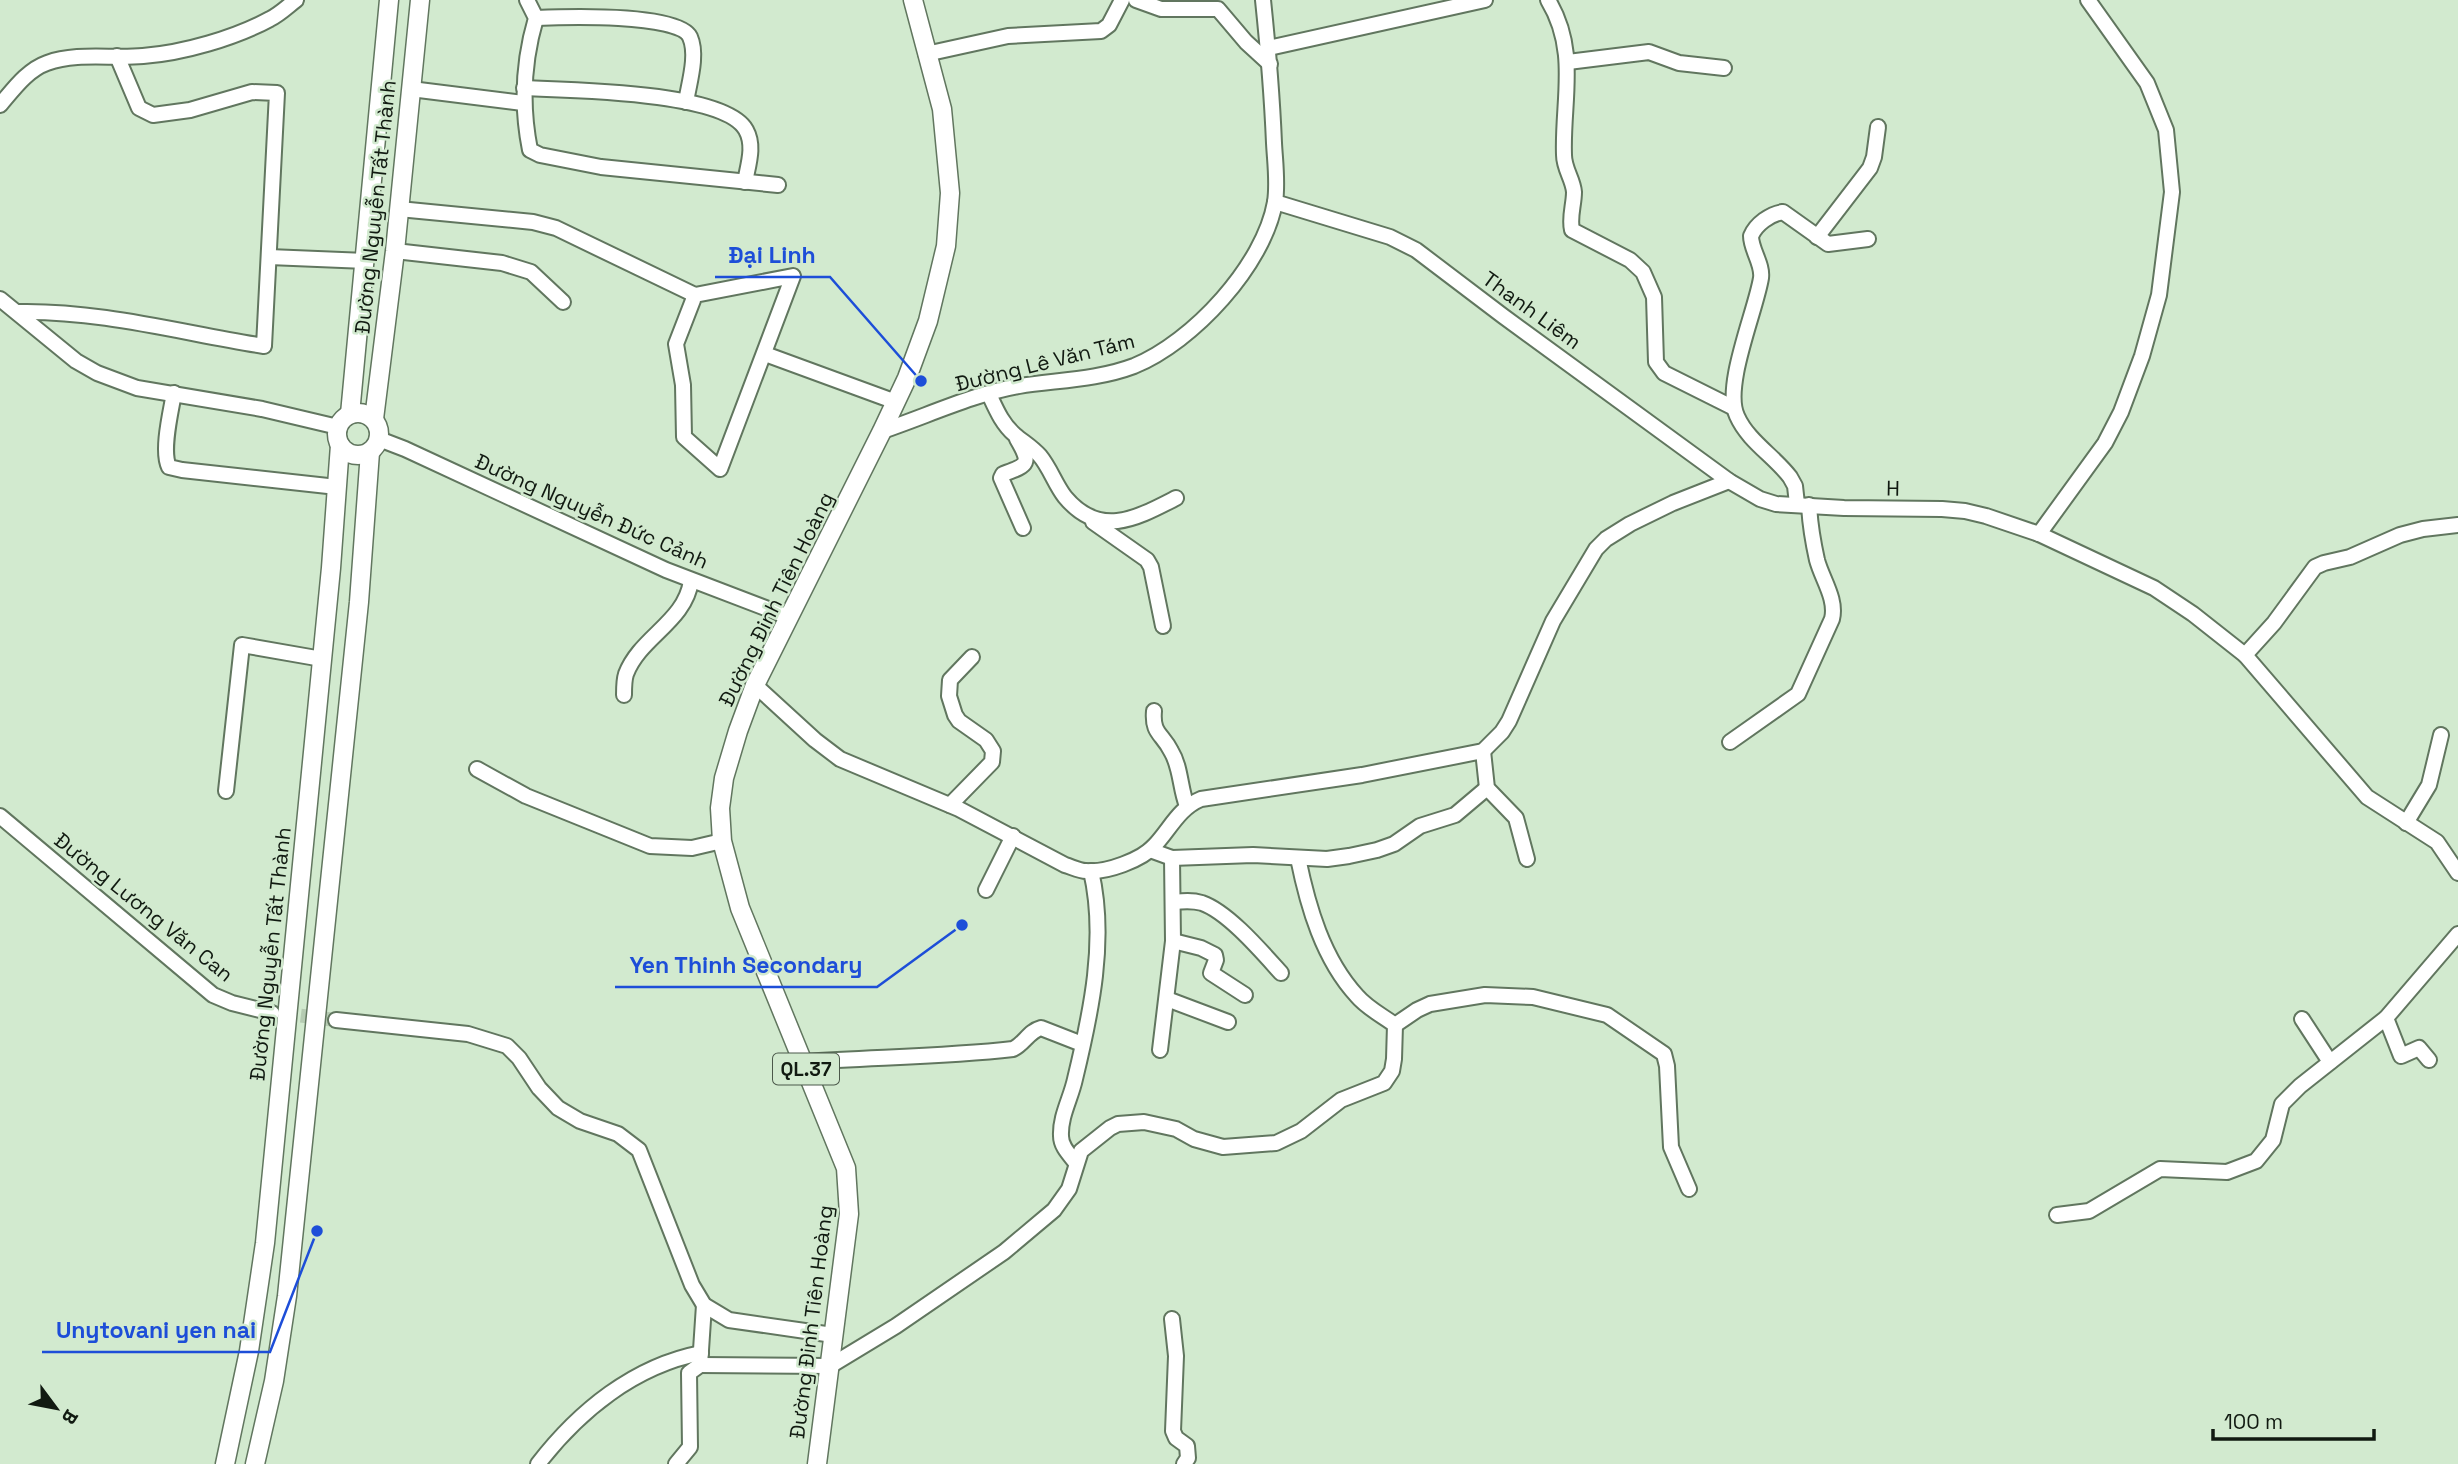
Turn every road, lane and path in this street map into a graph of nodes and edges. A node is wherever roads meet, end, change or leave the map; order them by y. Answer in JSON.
{"nodes":[{"id":1,"x":296,"y":0,"type":"edge"},
{"id":2,"x":389,"y":0,"type":"edge"},
{"id":3,"x":420,"y":0,"type":"edge"},
{"id":4,"x":527,"y":0,"type":"edge"},
{"id":5,"x":913,"y":0,"type":"edge"},
{"id":6,"x":1122,"y":0,"type":"edge"},
{"id":7,"x":1136,"y":0,"type":"edge"},
{"id":8,"x":1263,"y":0,"type":"edge"},
{"id":9,"x":1485,"y":0,"type":"edge"},
{"id":10,"x":1548,"y":0,"type":"edge"},
{"id":11,"x":2088,"y":0,"type":"edge"},
{"id":12,"x":536,"y":18,"type":"junction"},
{"id":13,"x":1269,"y":48,"type":"junction"},
{"id":14,"x":926,"y":54,"type":"junction"},
{"id":15,"x":117,"y":56,"type":"junction"},
{"id":16,"x":1568,"y":62,"type":"junction"},
{"id":17,"x":1270,"y":64,"type":"junction"},
{"id":18,"x":1724,"y":68,"type":"dead end"},
{"id":19,"x":411,"y":89,"type":"junction"},
{"id":20,"x":523,"y":96,"type":"junction"},
{"id":21,"x":686,"y":102,"type":"junction"},
{"id":22,"x":0,"y":105,"type":"edge"},
{"id":23,"x":1878,"y":127,"type":"dead end"},
{"id":24,"x":745,"y":182,"type":"junction"},
{"id":25,"x":778,"y":185,"type":"dead end"},
{"id":26,"x":1275,"y":202,"type":"junction"},
{"id":27,"x":399,"y":209,"type":"junction"},
{"id":28,"x":1817,"y":237,"type":"junction"},
{"id":29,"x":1868,"y":239,"type":"dead end"},
{"id":30,"x":395,"y":251,"type":"junction"},
{"id":31,"x":269,"y":257,"type":"junction"},
{"id":32,"x":366,"y":261,"type":"junction"},
{"id":33,"x":695,"y":295,"type":"junction"},
{"id":34,"x":0,"y":299,"type":"edge"},
{"id":35,"x":564,"y":302,"type":"dead end"},
{"id":36,"x":17,"y":312,"type":"junction"},
{"id":37,"x":772,"y":357,"type":"junction"},
{"id":38,"x":174,"y":393,"type":"junction"},
{"id":39,"x":989,"y":394,"type":"junction"},
{"id":40,"x":896,"y":401,"type":"junction"},
{"id":41,"x":1734,"y":408,"type":"junction"},
{"id":42,"x":374,"y":419,"type":"junction"},
{"id":43,"x":343,"y":429,"type":"junction"},
{"id":44,"x":883,"y":431,"type":"junction"},
{"id":45,"x":1015,"y":435,"type":"junction"},
{"id":46,"x":374,"y":446,"type":"junction"},
{"id":47,"x":1729,"y":481,"type":"junction"},
{"id":48,"x":337,"y":487,"type":"junction"},
{"id":49,"x":1745,"y":492,"type":"joint"},
{"id":50,"x":1177,"y":498,"type":"dead end"},
{"id":51,"x":1803,"y":505,"type":"junction"},
{"id":52,"x":1085,"y":514,"type":"junction"},
{"id":53,"x":2458,"y":525,"type":"edge"},
{"id":54,"x":1023,"y":528,"type":"dead end"},
{"id":55,"x":2039,"y":534,"type":"junction"},
{"id":56,"x":691,"y":581,"type":"junction"},
{"id":57,"x":789,"y":617,"type":"junction"},
{"id":58,"x":1163,"y":626,"type":"dead end"},
{"id":59,"x":2245,"y":655,"type":"junction"},
{"id":60,"x":972,"y":657,"type":"dead end"},
{"id":61,"x":322,"y":659,"type":"junction"},
{"id":62,"x":755,"y":685,"type":"junction"},
{"id":63,"x":624,"y":695,"type":"dead end"},
{"id":64,"x":1154,"y":711,"type":"dead end"},
{"id":65,"x":2441,"y":735,"type":"dead end"},
{"id":66,"x":1730,"y":742,"type":"dead end"},
{"id":67,"x":1483,"y":751,"type":"junction"},
{"id":68,"x":477,"y":769,"type":"dead end"},
{"id":69,"x":1487,"y":788,"type":"junction"},
{"id":70,"x":226,"y":791,"type":"dead end"},
{"id":71,"x":950,"y":805,"type":"junction"},
{"id":72,"x":1187,"y":806,"type":"junction"},
{"id":73,"x":0,"y":816,"type":"edge"},
{"id":74,"x":2406,"y":823,"type":"junction"},
{"id":75,"x":1013,"y":836,"type":"junction"},
{"id":76,"x":722,"y":841,"type":"junction"},
{"id":77,"x":1150,"y":850,"type":"junction"},
{"id":78,"x":1298,"y":858,"type":"junction"},
{"id":79,"x":1172,"y":859,"type":"junction"},
{"id":80,"x":1527,"y":859,"type":"dead end"},
{"id":81,"x":1091,"y":872,"type":"junction"},
{"id":82,"x":2458,"y":873,"type":"edge"},
{"id":83,"x":300,"y":882,"type":"junction"},
{"id":84,"x":331,"y":883,"type":"junction"},
{"id":85,"x":986,"y":890,"type":"dead end"},
{"id":86,"x":1174,"y":902,"type":"junction"},
{"id":87,"x":2458,"y":934,"type":"edge"},
{"id":88,"x":1173,"y":941,"type":"junction"},
{"id":89,"x":1281,"y":974,"type":"dead end"},
{"id":90,"x":1245,"y":995,"type":"dead end"},
{"id":91,"x":1167,"y":999,"type":"junction"},
{"id":92,"x":272,"y":1013,"type":"tunnel mouth"},
{"id":93,"x":2386,"y":1018,"type":"junction"},
{"id":94,"x":2302,"y":1019,"type":"dead end"},
{"id":95,"x":336,"y":1020,"type":"tunnel mouth"},
{"id":96,"x":1227,"y":1022,"type":"dead end"},
{"id":97,"x":1395,"y":1025,"type":"junction"},
{"id":98,"x":1082,"y":1044,"type":"junction"},
{"id":99,"x":1160,"y":1050,"type":"dead end"},
{"id":100,"x":2429,"y":1060,"type":"dead end"},
{"id":101,"x":804,"y":1062,"type":"junction"},
{"id":102,"x":2330,"y":1062,"type":"junction"},
{"id":103,"x":1076,"y":1163,"type":"junction"},
{"id":104,"x":1689,"y":1189,"type":"dead end"},
{"id":105,"x":2057,"y":1215,"type":"dead end"},
{"id":106,"x":265,"y":1243,"type":"junction"},
{"id":107,"x":292,"y":1247,"type":"junction"},
{"id":108,"x":704,"y":1305,"type":"junction"},
{"id":109,"x":1172,"y":1319,"type":"dead end"},
{"id":110,"x":833,"y":1335,"type":"junction"},
{"id":111,"x":701,"y":1359,"type":"junction"},
{"id":112,"x":830,"y":1366,"type":"junction"},
{"id":113,"x":225,"y":1464,"type":"edge"},
{"id":114,"x":254,"y":1464,"type":"edge"},
{"id":115,"x":538,"y":1464,"type":"edge"},
{"id":116,"x":676,"y":1464,"type":"edge"},
{"id":117,"x":817,"y":1464,"type":"edge"},
{"id":118,"x":1184,"y":1464,"type":"edge"}],
"edges":[{"from":1,"to":15,"type":"street"},
{"from":2,"to":32,"type":"main road","name":"Đường Nguyễn Tất Thành"},
{"from":3,"to":19,"type":"main road","name":"Đường Nguyễn Tất Thành"},
{"from":4,"to":12,"type":"street"},
{"from":5,"to":14,"type":"main road","name":"Đường Đinh Tiên Hoàng","number":"QL.37"},
{"from":6,"to":14,"type":"street"},
{"from":7,"to":17,"type":"street"},
{"from":8,"to":13,"type":"street","name":"Đường Lê Văn Tám"},
{"from":9,"to":13,"type":"street"},
{"from":10,"to":16,"type":"street"},
{"from":11,"to":55,"type":"street"},
{"from":12,"to":20,"type":"street"},
{"from":12,"to":21,"type":"street"},
{"from":13,"to":17,"type":"street","name":"Đường Lê Văn Tám"},
{"from":14,"to":40,"type":"main road","name":"Đường Đinh Tiên Hoàng","number":"QL.37"},
{"from":15,"to":22,"type":"street"},
{"from":15,"to":31,"type":"street"},
{"from":16,"to":18,"type":"street"},
{"from":16,"to":41,"type":"street"},
{"from":17,"to":26,"type":"street","name":"Đường Lê Văn Tám"},
{"from":19,"to":20,"type":"street"},
{"from":19,"to":27,"type":"main road","name":"Đường Nguyễn Tất Thành"},
{"from":20,"to":21,"type":"street"},
{"from":20,"to":24,"type":"street"},
{"from":21,"to":24,"type":"street"},
{"from":23,"to":28,"type":"street"},
{"from":24,"to":25,"type":"street"},
{"from":26,"to":39,"type":"street","name":"Đường Lê Văn Tám"},
{"from":26,"to":47,"type":"street","name":"Thanh Liêm"},
{"from":27,"to":30,"type":"main road","name":"Đường Nguyễn Tất Thành"},
{"from":27,"to":33,"type":"street"},
{"from":28,"to":29,"type":"street"},
{"from":28,"to":41,"type":"street"},
{"from":30,"to":35,"type":"street"},
{"from":30,"to":42,"type":"main road","name":"Đường Nguyễn Tất Thành"},
{"from":31,"to":32,"type":"street"},
{"from":31,"to":36,"type":"street"},
{"from":32,"to":43,"type":"main road","name":"Đường Nguyễn Tất Thành"},
{"from":33,"to":37,"type":"street"},
{"from":33,"to":37,"type":"street"},
{"from":34,"to":36,"type":"street"},
{"from":36,"to":38,"type":"street"},
{"from":37,"to":40,"type":"street"},
{"from":38,"to":43,"type":"street"},
{"from":38,"to":48,"type":"street"},
{"from":39,"to":44,"type":"street","name":"Đường Lê Văn Tám"},
{"from":39,"to":45,"type":"street"},
{"from":40,"to":44,"type":"main road","name":"Đường Đinh Tiên Hoàng","number":"QL.37"},
{"from":41,"to":51,"type":"street"},
{"from":42,"to":43,"type":"main road"},
{"from":42,"to":46,"type":"main road"},
{"from":43,"to":46,"type":"main road"},
{"from":43,"to":48,"type":"main road","name":"Đường Nguyễn Tất Thành"},
{"from":44,"to":57,"type":"main road","name":"Đường Đinh Tiên Hoàng","number":"QL.37"},
{"from":45,"to":52,"type":"street"},
{"from":45,"to":54,"type":"street"},
{"from":46,"to":56,"type":"street","name":"Đường Nguyễn Đức Cảnh"},
{"from":46,"to":84,"type":"main road"},
{"from":47,"to":49,"type":"street","name":"Thanh Liêm"},
{"from":47,"to":67,"type":"street"},
{"from":48,"to":61,"type":"main road","name":"Đường Nguyễn Tất Thành"},
{"from":49,"to":51,"type":"street","name":"H"},
{"from":50,"to":52,"type":"street"},
{"from":51,"to":55,"type":"street","name":"H"},
{"from":51,"to":66,"type":"street"},
{"from":52,"to":58,"type":"street"},
{"from":53,"to":59,"type":"street"},
{"from":55,"to":59,"type":"street","name":"H"},
{"from":56,"to":57,"type":"street","name":"Đường Nguyễn Đức Cảnh"},
{"from":56,"to":63,"type":"street"},
{"from":57,"to":62,"type":"main road","name":"Đường Đinh Tiên Hoàng","number":"QL.37"},
{"from":59,"to":74,"type":"street","name":"H"},
{"from":60,"to":71,"type":"street"},
{"from":61,"to":70,"type":"street"},
{"from":61,"to":83,"type":"main road","name":"Đường Nguyễn Tất Thành"},
{"from":62,"to":71,"type":"street"},
{"from":62,"to":76,"type":"main road","name":"Đường Đinh Tiên Hoàng","number":"QL.37"},
{"from":64,"to":72,"type":"street"},
{"from":65,"to":74,"type":"street"},
{"from":67,"to":69,"type":"street"},
{"from":67,"to":72,"type":"street"},
{"from":68,"to":76,"type":"street"},
{"from":69,"to":78,"type":"street"},
{"from":69,"to":80,"type":"street"},
{"from":71,"to":75,"type":"street"},
{"from":72,"to":77,"type":"street"},
{"from":73,"to":92,"type":"street","name":"Đường Lương Văn Can"},
{"from":74,"to":82,"type":"street","name":"H"},
{"from":75,"to":81,"type":"street"},
{"from":75,"to":85,"type":"street"},
{"from":76,"to":101,"type":"main road","name":"Đường Đinh Tiên Hoàng","number":"QL.37"},
{"from":77,"to":79,"type":"street"},
{"from":77,"to":81,"type":"street"},
{"from":78,"to":79,"type":"street"},
{"from":78,"to":97,"type":"street"},
{"from":79,"to":86,"type":"street"},
{"from":81,"to":98,"type":"street"},
{"from":83,"to":84,"type":"main road"},
{"from":83,"to":106,"type":"main road","name":"Đường Nguyễn Tất Thành"},
{"from":84,"to":107,"type":"main road"},
{"from":86,"to":88,"type":"street"},
{"from":86,"to":89,"type":"street"},
{"from":87,"to":93,"type":"street"},
{"from":88,"to":90,"type":"street"},
{"from":88,"to":91,"type":"street"},
{"from":91,"to":96,"type":"street"},
{"from":91,"to":99,"type":"street"},
{"from":93,"to":100,"type":"street"},
{"from":93,"to":102,"type":"street"},
{"from":94,"to":102,"type":"street"},
{"from":95,"to":108,"type":"street"},
{"from":97,"to":103,"type":"street"},
{"from":97,"to":104,"type":"street"},
{"from":98,"to":101,"type":"street"},
{"from":98,"to":103,"type":"street"},
{"from":101,"to":110,"type":"main road","name":"Đường Đinh Tiên Hoàng","number":"QL.37"},
{"from":102,"to":105,"type":"street"},
{"from":103,"to":112,"type":"street"},
{"from":106,"to":107,"type":"main road"},
{"from":106,"to":113,"type":"main road","name":"Đường Nguyễn Tất Thành"},
{"from":107,"to":114,"type":"main road"},
{"from":108,"to":110,"type":"street"},
{"from":108,"to":111,"type":"street"},
{"from":109,"to":118,"type":"street"},
{"from":110,"to":112,"type":"main road","name":"Đường Đinh Tiên Hoàng","number":"QL.37"},
{"from":111,"to":112,"type":"street"},
{"from":111,"to":115,"type":"street"},
{"from":111,"to":116,"type":"street"},
{"from":112,"to":117,"type":"main road","name":"Đường Đinh Tiên Hoàng","number":"QL.37"}]}
